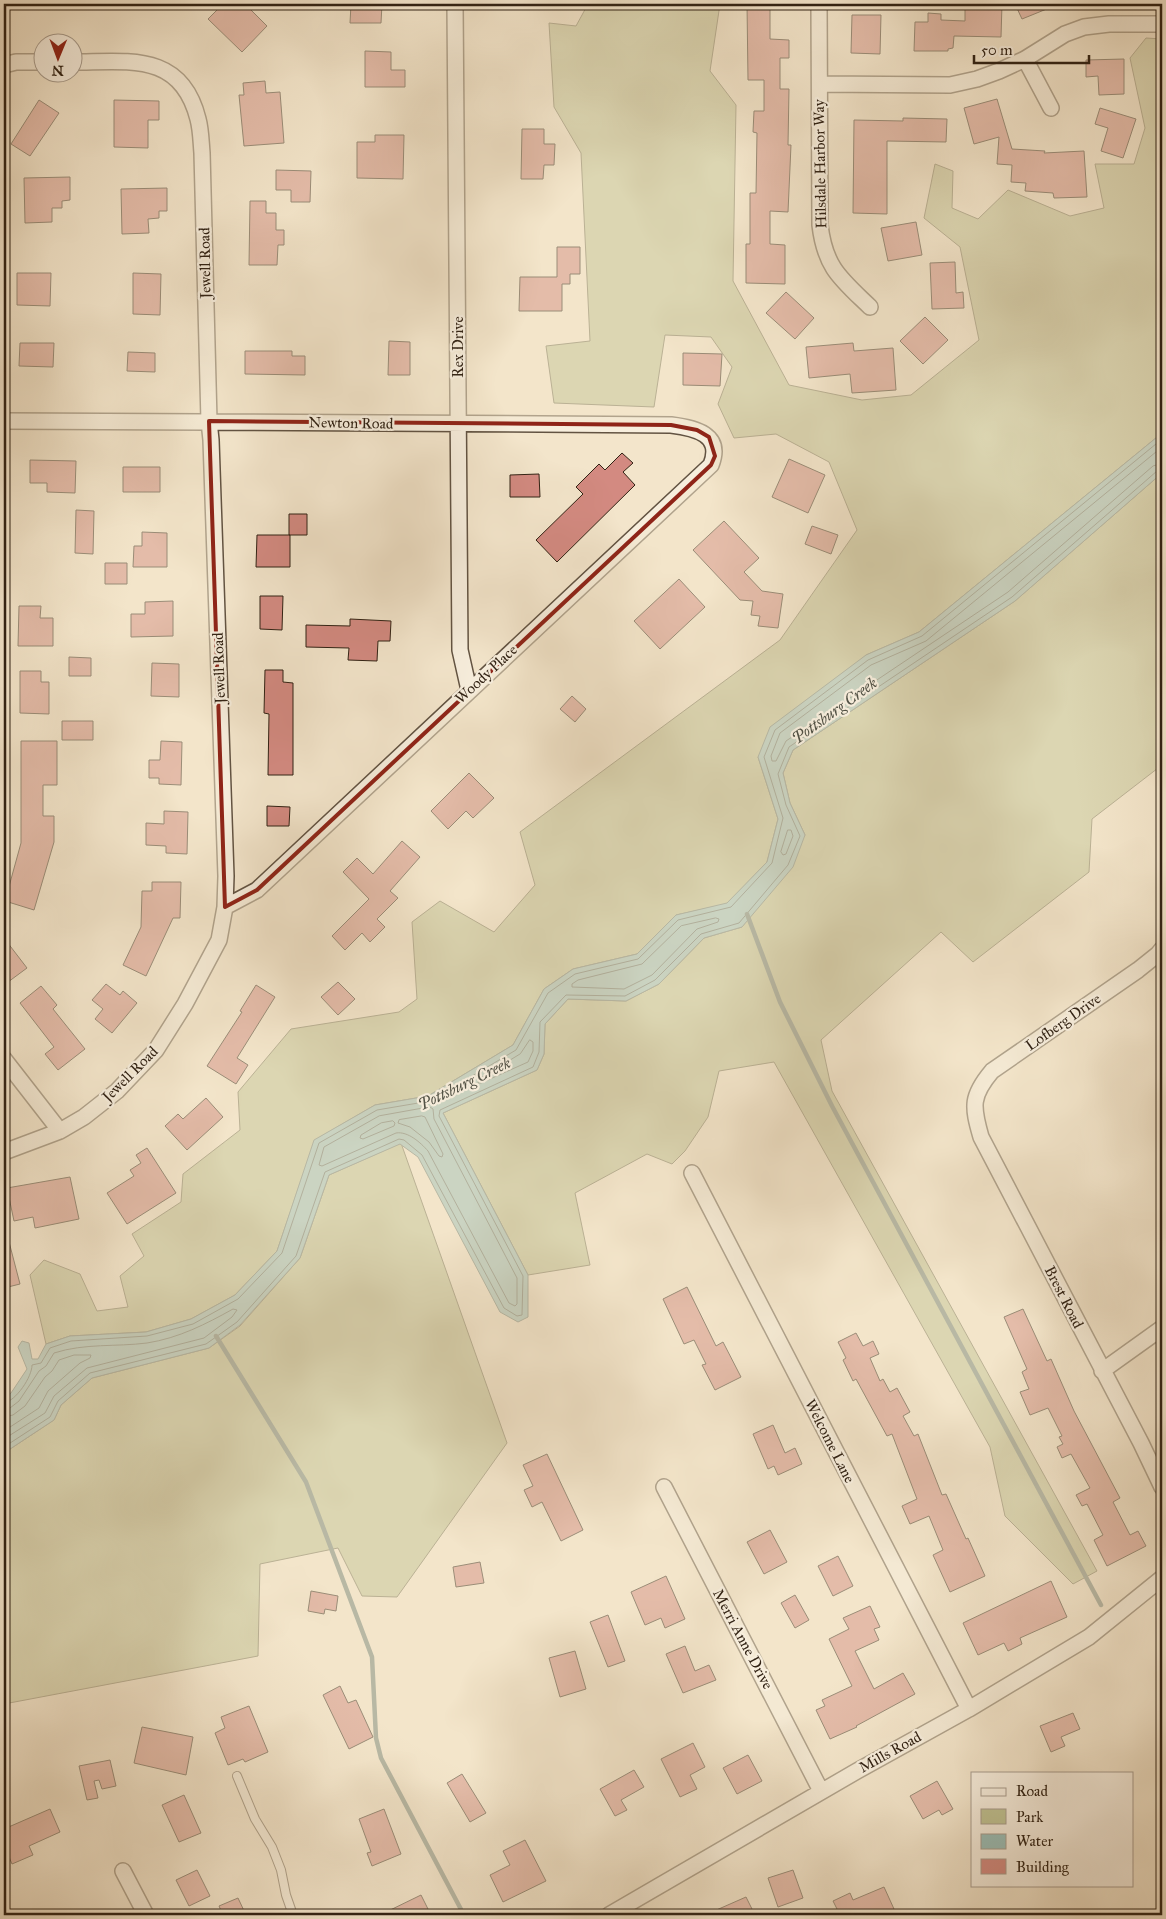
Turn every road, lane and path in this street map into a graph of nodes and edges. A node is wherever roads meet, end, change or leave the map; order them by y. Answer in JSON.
{"nodes":[{"id":1,"x":455,"y":4,"type":"edge"},
{"id":2,"x":819,"y":4,"type":"edge"},
{"id":3,"x":1162,"y":24,"type":"edge"},
{"id":4,"x":1025,"y":59,"type":"junction"},
{"id":5,"x":32,"y":62,"type":"edge"},
{"id":6,"x":82,"y":62,"type":"edge"},
{"id":7,"x":4,"y":65,"type":"edge"},
{"id":8,"x":820,"y":84,"type":"junction"},
{"id":9,"x":1051,"y":108,"type":"dead end"},
{"id":10,"x":870,"y":307,"type":"dead end"},
{"id":11,"x":4,"y":421,"type":"edge"},
{"id":12,"x":209,"y":421,"type":"junction"},
{"id":13,"x":458,"y":424,"type":"junction"},
{"id":14,"x":697,"y":430,"type":"joint"},
{"id":15,"x":469,"y":690,"type":"junction"},
{"id":16,"x":226,"y":907,"type":"junction"},
{"id":17,"x":1161,"y":954,"type":"edge"},
{"id":18,"x":4,"y":1059,"type":"edge"},
{"id":19,"x":975,"y":1104,"type":"joint"},
{"id":20,"x":60,"y":1131,"type":"junction"},
{"id":21,"x":4,"y":1152,"type":"edge"},
{"id":22,"x":692,"y":1173,"type":"dead end"},
{"id":23,"x":1162,"y":1328,"type":"edge"},
{"id":24,"x":1102,"y":1371,"type":"junction"},
{"id":25,"x":664,"y":1487,"type":"dead end"},
{"id":26,"x":1162,"y":1488,"type":"edge"},
{"id":27,"x":1162,"y":1578,"type":"edge"},
{"id":28,"x":969,"y":1709,"type":"junction"},
{"id":29,"x":237,"y":1776,"type":"dead end"},
{"id":30,"x":821,"y":1791,"type":"junction"},
{"id":31,"x":123,"y":1871,"type":"dead end"},
{"id":32,"x":146,"y":1915,"type":"edge"},
{"id":33,"x":293,"y":1915,"type":"edge"},
{"id":34,"x":609,"y":1915,"type":"edge"}],
"edges":[{"from":1,"to":13,"type":"street","name":"Rex Drive"},
{"from":2,"to":8,"type":"street","name":"Hilsdale Harbor Way"},
{"from":3,"to":4,"type":"street"},
{"from":4,"to":8,"type":"street"},
{"from":4,"to":9,"type":"street"},
{"from":5,"to":7,"type":"street"},
{"from":6,"to":12,"type":"street","name":"Jewell Road"},
{"from":8,"to":10,"type":"street","name":"Hilsdale Harbor Way"},
{"from":11,"to":12,"type":"street","name":"Newton Road"},
{"from":12,"to":13,"type":"street","name":"Newton Road"},
{"from":12,"to":16,"type":"street","name":"Jewell Road"},
{"from":13,"to":14,"type":"street","name":"Newton Road"},
{"from":13,"to":15,"type":"street","name":"Rex Drive"},
{"from":14,"to":15,"type":"street","name":"Woody Place"},
{"from":15,"to":16,"type":"street","name":"Woody Place"},
{"from":16,"to":20,"type":"street","name":"Jewell Road"},
{"from":17,"to":19,"type":"street","name":"Lofberg Drive"},
{"from":18,"to":20,"type":"street"},
{"from":19,"to":24,"type":"street","name":"Brest Road"},
{"from":20,"to":21,"type":"street","name":"Jewell Road"},
{"from":22,"to":28,"type":"street","name":"Welcome Lane"},
{"from":23,"to":24,"type":"street"},
{"from":24,"to":26,"type":"street","name":"Brest Road"},
{"from":25,"to":30,"type":"street","name":"Merri Anne Drive"},
{"from":27,"to":28,"type":"street","name":"Mills Road"},
{"from":28,"to":30,"type":"street","name":"Mills Road"},
{"from":29,"to":33,"type":"lane"},
{"from":30,"to":34,"type":"street","name":"Mills Road"},
{"from":31,"to":32,"type":"street"}]}
